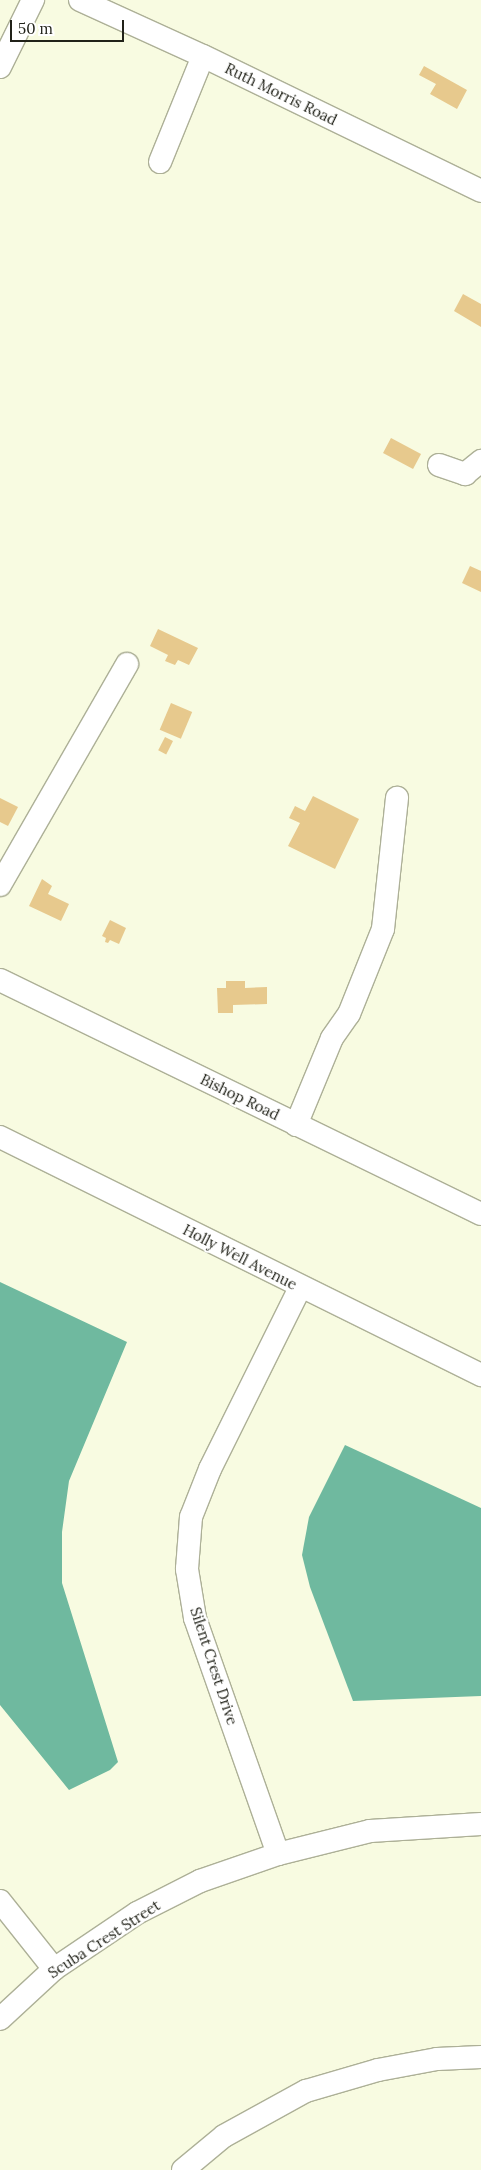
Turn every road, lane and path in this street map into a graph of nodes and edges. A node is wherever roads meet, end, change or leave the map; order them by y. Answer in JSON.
{"nodes":[{"id":1,"x":33,"y":0,"type":"edge"},
{"id":2,"x":80,"y":0,"type":"edge"},
{"id":3,"x":204,"y":56,"type":"junction"},
{"id":4,"x":0,"y":67,"type":"edge"},
{"id":5,"x":160,"y":162,"type":"dead end"},
{"id":6,"x":481,"y":191,"type":"edge"},
{"id":7,"x":481,"y":461,"type":"edge"},
{"id":8,"x":439,"y":466,"type":"dead end"},
{"id":9,"x":127,"y":664,"type":"dead end"},
{"id":10,"x":397,"y":798,"type":"dead end"},
{"id":11,"x":0,"y":885,"type":"edge"},
{"id":12,"x":0,"y":980,"type":"edge"},
{"id":13,"x":296,"y":1125,"type":"junction"},
{"id":14,"x":0,"y":1137,"type":"edge"},
{"id":15,"x":481,"y":1214,"type":"edge"},
{"id":16,"x":300,"y":1288,"type":"junction"},
{"id":17,"x":481,"y":1375,"type":"edge"},
{"id":18,"x":481,"y":1824,"type":"edge"},
{"id":19,"x":278,"y":1854,"type":"junction"},
{"id":20,"x":0,"y":1901,"type":"edge"},
{"id":21,"x":54,"y":1969,"type":"junction"},
{"id":22,"x":0,"y":2019,"type":"edge"},
{"id":23,"x":481,"y":2057,"type":"edge"},
{"id":24,"x":183,"y":2170,"type":"edge"}],
"edges":[{"from":1,"to":4,"type":"street"},
{"from":2,"to":3,"type":"street","name":"Ruth Morris Road"},
{"from":3,"to":5,"type":"street"},
{"from":3,"to":6,"type":"street","name":"Ruth Morris Road"},
{"from":7,"to":8,"type":"street"},
{"from":9,"to":11,"type":"street"},
{"from":10,"to":13,"type":"street"},
{"from":12,"to":13,"type":"street","name":"Bishop Road"},
{"from":13,"to":15,"type":"street","name":"Bishop Road"},
{"from":14,"to":16,"type":"street","name":"Holly Well Avenue"},
{"from":16,"to":17,"type":"street","name":"Holly Well Avenue"},
{"from":16,"to":19,"type":"street","name":"Silent Crest Drive"},
{"from":18,"to":19,"type":"street","name":"Scuba Crest Street"},
{"from":19,"to":21,"type":"street","name":"Scuba Crest Street"},
{"from":20,"to":21,"type":"street"},
{"from":21,"to":22,"type":"street","name":"Scuba Crest Street"},
{"from":23,"to":24,"type":"street"}]}
